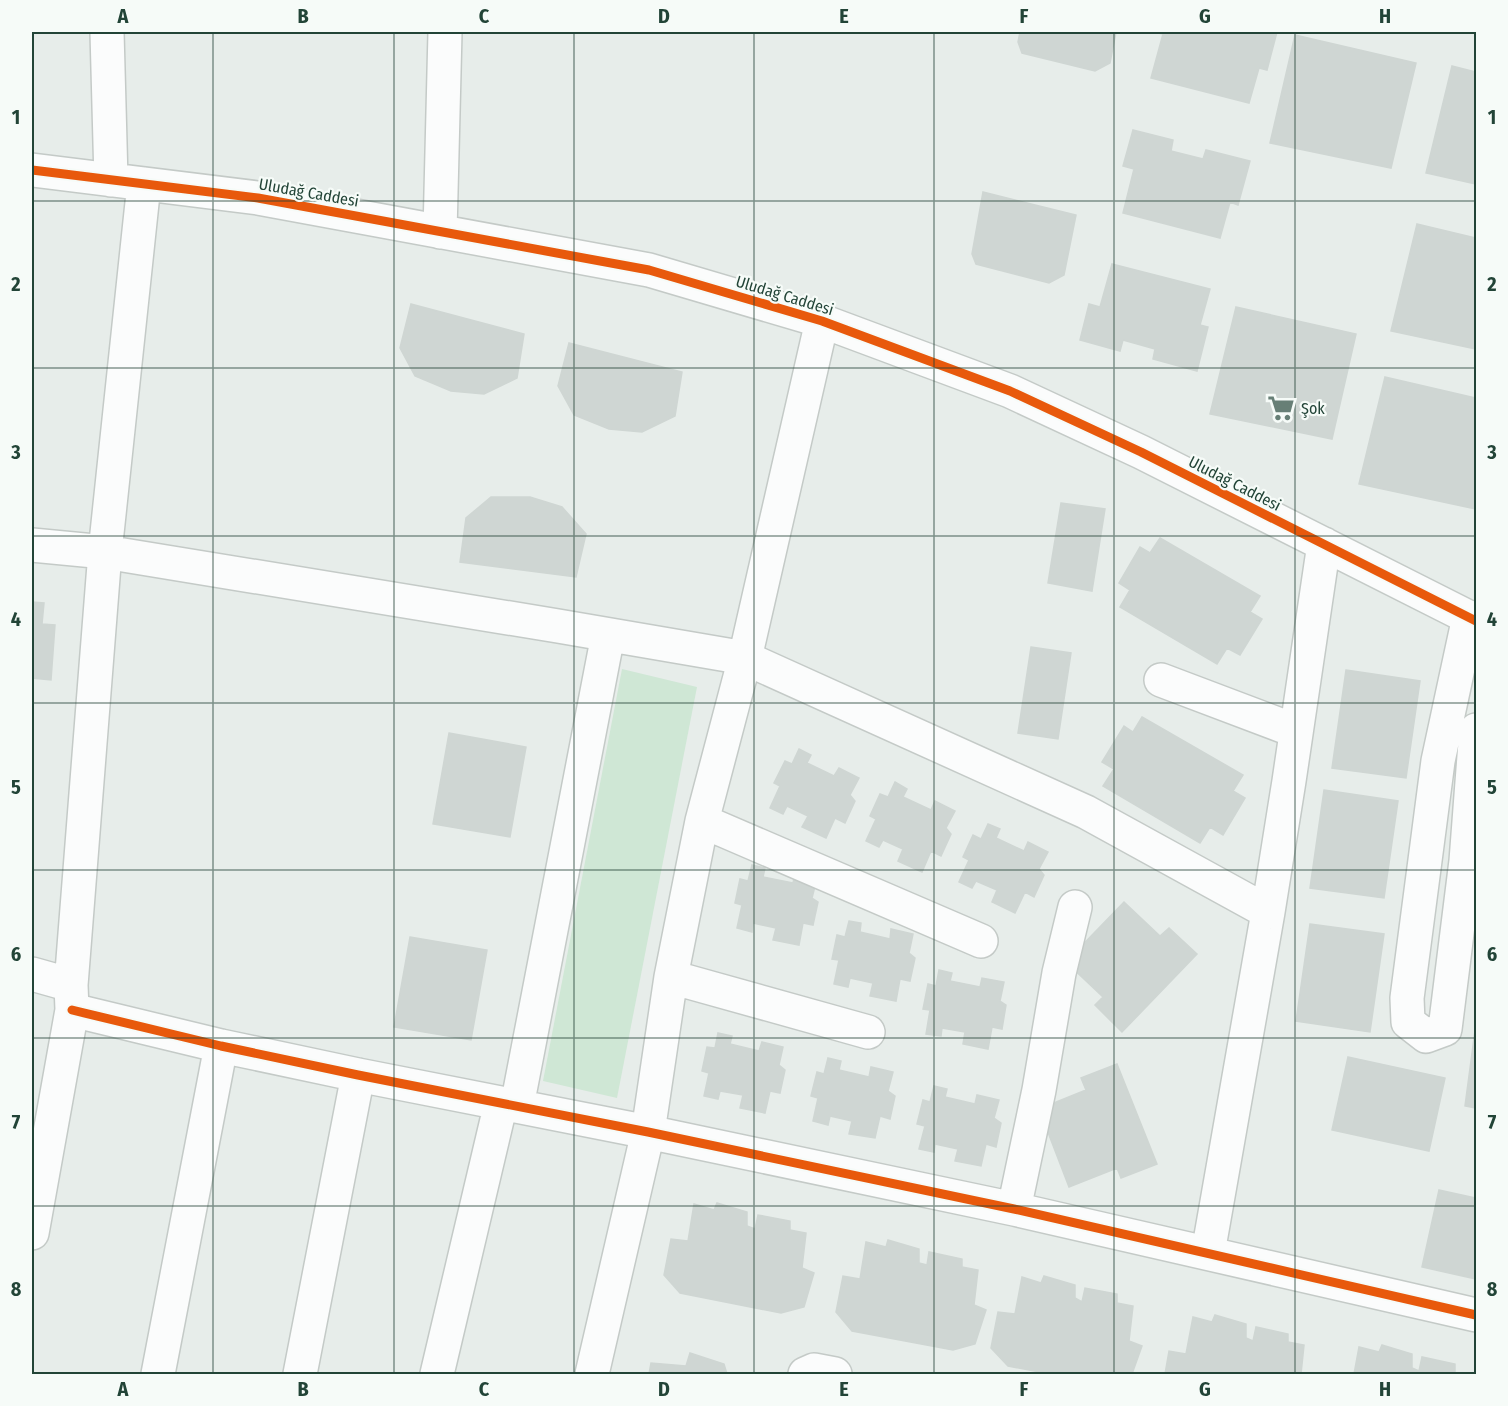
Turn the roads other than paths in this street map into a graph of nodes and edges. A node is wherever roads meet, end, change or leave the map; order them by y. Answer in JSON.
{"nodes":[{"id":1,"x":107,"y":32,"type":"edge"},
{"id":2,"x":445,"y":32,"type":"edge"},
{"id":3,"x":32,"y":170,"type":"edge"},
{"id":4,"x":111,"y":180,"type":"junction"},
{"id":5,"x":144,"y":184,"type":"junction"},
{"id":6,"x":440,"y":232,"type":"junction"},
{"id":7,"x":822,"y":321,"type":"junction"},
{"id":8,"x":1324,"y":544,"type":"junction"},
{"id":9,"x":32,"y":545,"type":"edge"},
{"id":10,"x":105,"y":552,"type":"junction"},
{"id":11,"x":1473,"y":619,"type":"edge"},
{"id":12,"x":608,"y":635,"type":"junction"},
{"id":13,"x":745,"y":658,"type":"junction"},
{"id":14,"x":1161,"y":680,"type":"dead end"},
{"id":15,"x":1476,"y":730,"type":"edge"},
{"id":16,"x":1296,"y":731,"type":"junction"},
{"id":17,"x":702,"y":821,"type":"junction"},
{"id":18,"x":1075,"y":907,"type":"dead end"},
{"id":19,"x":1268,"y":912,"type":"junction"},
{"id":20,"x":981,"y":941,"type":"dead end"},
{"id":21,"x":32,"y":974,"type":"edge"},
{"id":22,"x":671,"y":977,"type":"junction"},
{"id":23,"x":71,"y":998,"type":"junction"},
{"id":24,"x":868,"y":1032,"type":"dead end"},
{"id":25,"x":221,"y":1046,"type":"junction"},
{"id":26,"x":358,"y":1075,"type":"junction"},
{"id":27,"x":509,"y":1104,"type":"junction"},
{"id":28,"x":648,"y":1132,"type":"junction"},
{"id":29,"x":1014,"y":1209,"type":"junction"},
{"id":30,"x":32,"y":1233,"type":"edge"},
{"id":31,"x":1208,"y":1253,"type":"junction"},
{"id":32,"x":1476,"y":1315,"type":"edge"},
{"id":33,"x":158,"y":1374,"type":"edge"},
{"id":34,"x":300,"y":1374,"type":"edge"},
{"id":35,"x":437,"y":1374,"type":"edge"},
{"id":36,"x":592,"y":1374,"type":"edge"},
{"id":37,"x":805,"y":1374,"type":"edge"},
{"id":38,"x":835,"y":1374,"type":"edge"}],
"edges":[{"from":1,"to":4,"type":"street"},
{"from":2,"to":6,"type":"street"},
{"from":3,"to":4,"type":"street","name":"Uludağ Caddesi"},
{"from":4,"to":5,"type":"street","name":"Uludağ Caddesi"},
{"from":5,"to":6,"type":"street","name":"Uludağ Caddesi"},
{"from":5,"to":10,"type":"street"},
{"from":6,"to":7,"type":"street","name":"Uludağ Caddesi"},
{"from":7,"to":8,"type":"street","name":"Uludağ Caddesi"},
{"from":7,"to":13,"type":"street"},
{"from":8,"to":11,"type":"street","name":"Uludağ Caddesi"},
{"from":8,"to":16,"type":"street"},
{"from":9,"to":10,"type":"street"},
{"from":10,"to":12,"type":"street"},
{"from":10,"to":23,"type":"street"},
{"from":11,"to":15,"type":"street"},
{"from":12,"to":13,"type":"street"},
{"from":12,"to":27,"type":"street"},
{"from":13,"to":17,"type":"street"},
{"from":13,"to":19,"type":"street"},
{"from":14,"to":16,"type":"street"},
{"from":16,"to":19,"type":"street"},
{"from":17,"to":20,"type":"street"},
{"from":17,"to":22,"type":"street"},
{"from":18,"to":29,"type":"street"},
{"from":19,"to":31,"type":"street"},
{"from":21,"to":23,"type":"street"},
{"from":22,"to":24,"type":"street"},
{"from":22,"to":28,"type":"street"},
{"from":23,"to":25,"type":"street"},
{"from":23,"to":30,"type":"street"},
{"from":25,"to":26,"type":"street"},
{"from":25,"to":33,"type":"street"},
{"from":26,"to":27,"type":"street"},
{"from":26,"to":34,"type":"street"},
{"from":27,"to":28,"type":"street"},
{"from":27,"to":35,"type":"street"},
{"from":28,"to":29,"type":"street"},
{"from":28,"to":36,"type":"street"},
{"from":29,"to":31,"type":"street"},
{"from":31,"to":32,"type":"street"},
{"from":37,"to":38,"type":"street"}]}
